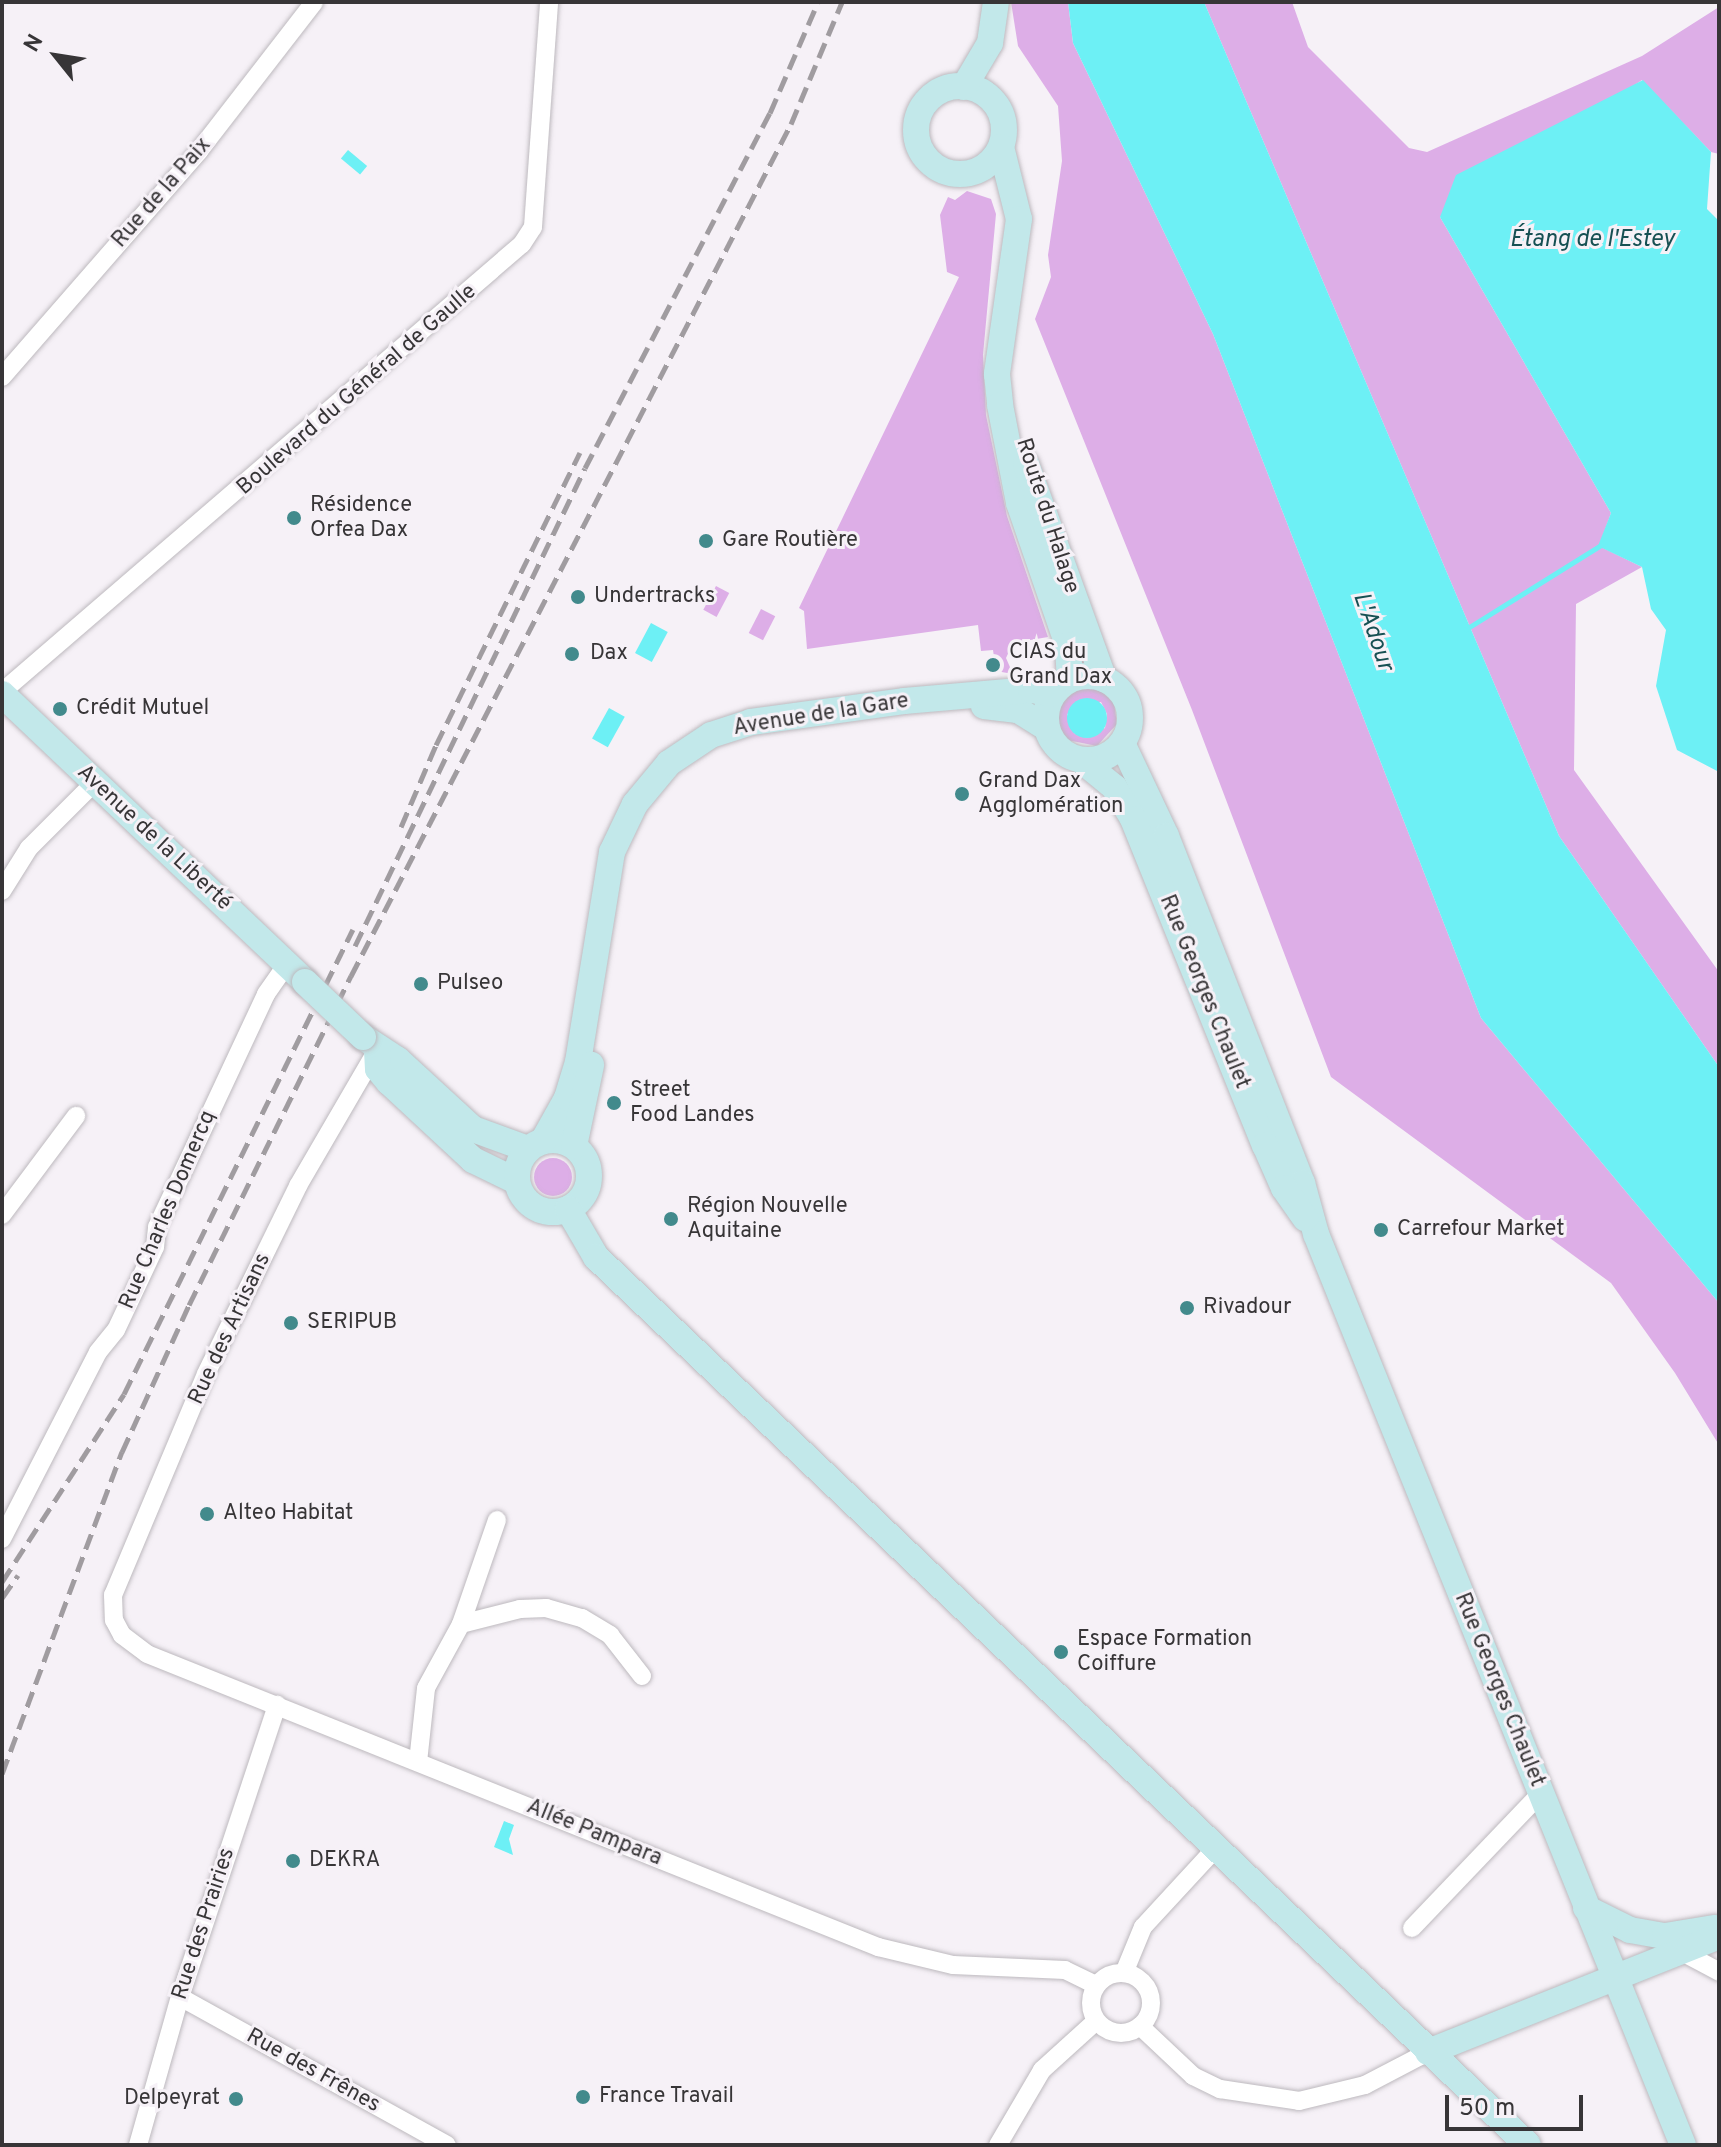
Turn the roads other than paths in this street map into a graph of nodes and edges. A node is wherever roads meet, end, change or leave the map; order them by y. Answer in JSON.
{"nodes":[{"id":1,"x":314,"y":2,"type":"edge"},
{"id":2,"x":549,"y":2,"type":"edge"},
{"id":3,"x":996,"y":2,"type":"edge"},
{"id":4,"x":990,"y":43,"type":"junction"},
{"id":5,"x":964,"y":87,"type":"junction"},
{"id":6,"x":989,"y":98,"type":"junction"},
{"id":7,"x":1001,"y":147,"type":"junction"},
{"id":8,"x":980,"y":170,"type":"junction"},
{"id":9,"x":1014,"y":192,"type":"junction"},
{"id":10,"x":1003,"y":350,"type":"junction"},
{"id":11,"x":2,"y":377,"type":"edge"},
{"id":12,"x":1104,"y":679,"type":"junction"},
{"id":13,"x":1062,"y":687,"type":"junction"},
{"id":14,"x":2,"y":693,"type":"edge"},
{"id":15,"x":1047,"y":728,"type":"junction"},
{"id":16,"x":1122,"y":743,"type":"junction"},
{"id":17,"x":1081,"y":760,"type":"junction"},
{"id":18,"x":95,"y":782,"type":"junction"},
{"id":19,"x":2,"y":854,"type":"edge"},
{"id":20,"x":17,"y":867,"type":"junction"},
{"id":21,"x":2,"y":891,"type":"edge"},
{"id":22,"x":296,"y":973,"type":"junction"},
{"id":23,"x":377,"y":1050,"type":"junction"},
{"id":24,"x":76,"y":1116,"type":"dead end"},
{"id":25,"x":535,"y":1145,"type":"junction"},
{"id":26,"x":574,"y":1146,"type":"junction"},
{"id":27,"x":516,"y":1181,"type":"junction"},
{"id":28,"x":568,"y":1209,"type":"junction"},
{"id":29,"x":2,"y":1215,"type":"edge"},
{"id":30,"x":1316,"y":1234,"type":"junction"},
{"id":31,"x":497,"y":1520,"type":"dead end"},
{"id":32,"x":2,"y":1539,"type":"edge"},
{"id":33,"x":114,"y":1620,"type":"joint"},
{"id":34,"x":461,"y":1624,"type":"junction"},
{"id":35,"x":642,"y":1676,"type":"dead end"},
{"id":36,"x":277,"y":1705,"type":"junction"},
{"id":37,"x":418,"y":1762,"type":"junction"},
{"id":38,"x":1540,"y":1794,"type":"junction"},
{"id":39,"x":1216,"y":1848,"type":"junction"},
{"id":40,"x":1586,"y":1908,"type":"junction"},
{"id":41,"x":1412,"y":1928,"type":"dead end"},
{"id":42,"x":1719,"y":1928,"type":"edge"},
{"id":43,"x":1719,"y":1936,"type":"edge"},
{"id":44,"x":1684,"y":1953,"type":"junction"},
{"id":45,"x":1719,"y":1972,"type":"edge"},
{"id":46,"x":1124,"y":1973,"type":"junction"},
{"id":47,"x":1613,"y":1975,"type":"junction"},
{"id":48,"x":1096,"y":1985,"type":"junction"},
{"id":49,"x":180,"y":1997,"type":"junction"},
{"id":50,"x":1096,"y":2021,"type":"junction"},
{"id":51,"x":1140,"y":2026,"type":"junction"},
{"id":52,"x":1428,"y":2052,"type":"junction"},
{"id":53,"x":138,"y":2145,"type":"edge"},
{"id":54,"x":447,"y":2145,"type":"edge"},
{"id":55,"x":998,"y":2145,"type":"edge"},
{"id":56,"x":1528,"y":2145,"type":"edge"},
{"id":57,"x":1683,"y":2145,"type":"edge"}],
"edges":[{"from":1,"to":11,"type":"street","name":"Rue de la Paix"},
{"from":2,"to":14,"type":"street","name":"Boulevard du Général de Gaulle"},
{"from":3,"to":4,"type":"main road"},
{"from":4,"to":5,"type":"main road"},
{"from":4,"to":6,"type":"main road"},
{"from":5,"to":6,"type":"main road"},
{"from":5,"to":8,"type":"main road"},
{"from":6,"to":7,"type":"main road"},
{"from":7,"to":8,"type":"main road"},
{"from":7,"to":9,"type":"main road","name":"Route du Halage"},
{"from":8,"to":9,"type":"main road"},
{"from":9,"to":10,"type":"main road","name":"Route du Halage"},
{"from":10,"to":12,"type":"main road","name":"Route du Halage"},
{"from":10,"to":13,"type":"main road","name":"Route du Halage"},
{"from":12,"to":13,"type":"main road"},
{"from":12,"to":16,"type":"main road"},
{"from":13,"to":15,"type":"main road"},
{"from":13,"to":25,"type":"main road","name":"Avenue de la Gare"},
{"from":14,"to":18,"type":"main road","name":"Avenue de la Liberté"},
{"from":15,"to":17,"type":"main road"},
{"from":15,"to":26,"type":"main road","name":"Avenue de la Gare"},
{"from":16,"to":17,"type":"main road"},
{"from":16,"to":30,"type":"main road","name":"Rue Georges Chaulet"},
{"from":17,"to":30,"type":"main road","name":"Rue Georges Chaulet"},
{"from":18,"to":20,"type":"street"},
{"from":18,"to":22,"type":"main road","name":"Avenue de la Liberté"},
{"from":19,"to":20,"type":"street"},
{"from":20,"to":21,"type":"street"},
{"from":22,"to":23,"type":"main road","name":"Avenue de la Liberté","bridge":true},
{"from":22,"to":32,"type":"street","name":"Rue Charles Domercq"},
{"from":23,"to":25,"type":"main road"},
{"from":23,"to":27,"type":"main road"},
{"from":23,"to":33,"type":"street","name":"Rue des Artisans"},
{"from":24,"to":29,"type":"street"},
{"from":25,"to":26,"type":"main road"},
{"from":25,"to":27,"type":"main road"},
{"from":26,"to":28,"type":"main road"},
{"from":27,"to":28,"type":"main road"},
{"from":28,"to":39,"type":"main road"},
{"from":30,"to":38,"type":"main road","name":"Rue Georges Chaulet"},
{"from":31,"to":34,"type":"street"},
{"from":33,"to":36,"type":"street","name":"Allée Pampara"},
{"from":34,"to":35,"type":"street"},
{"from":34,"to":37,"type":"street"},
{"from":36,"to":37,"type":"street","name":"Allée Pampara"},
{"from":36,"to":49,"type":"street","name":"Rue des Prairies"},
{"from":37,"to":48,"type":"street","name":"Allée Pampara"},
{"from":38,"to":40,"type":"main road","name":"Rue Georges Chaulet"},
{"from":38,"to":41,"type":"street"},
{"from":39,"to":46,"type":"street"},
{"from":39,"to":52,"type":"main road"},
{"from":40,"to":42,"type":"main road"},
{"from":40,"to":47,"type":"main road","name":"Rue Georges Chaulet"},
{"from":43,"to":44,"type":"main road"},
{"from":44,"to":45,"type":"street"},
{"from":44,"to":47,"type":"main road"},
{"from":46,"to":48,"type":"street"},
{"from":46,"to":51,"type":"street"},
{"from":47,"to":52,"type":"main road"},
{"from":47,"to":57,"type":"main road","name":"Rue Georges Chaulet"},
{"from":48,"to":50,"type":"street"},
{"from":49,"to":53,"type":"street","name":"Rue des Prairies"},
{"from":49,"to":54,"type":"street","name":"Rue des Frênes"},
{"from":50,"to":51,"type":"street"},
{"from":50,"to":55,"type":"street"},
{"from":51,"to":52,"type":"street"},
{"from":52,"to":56,"type":"main road"}]}
